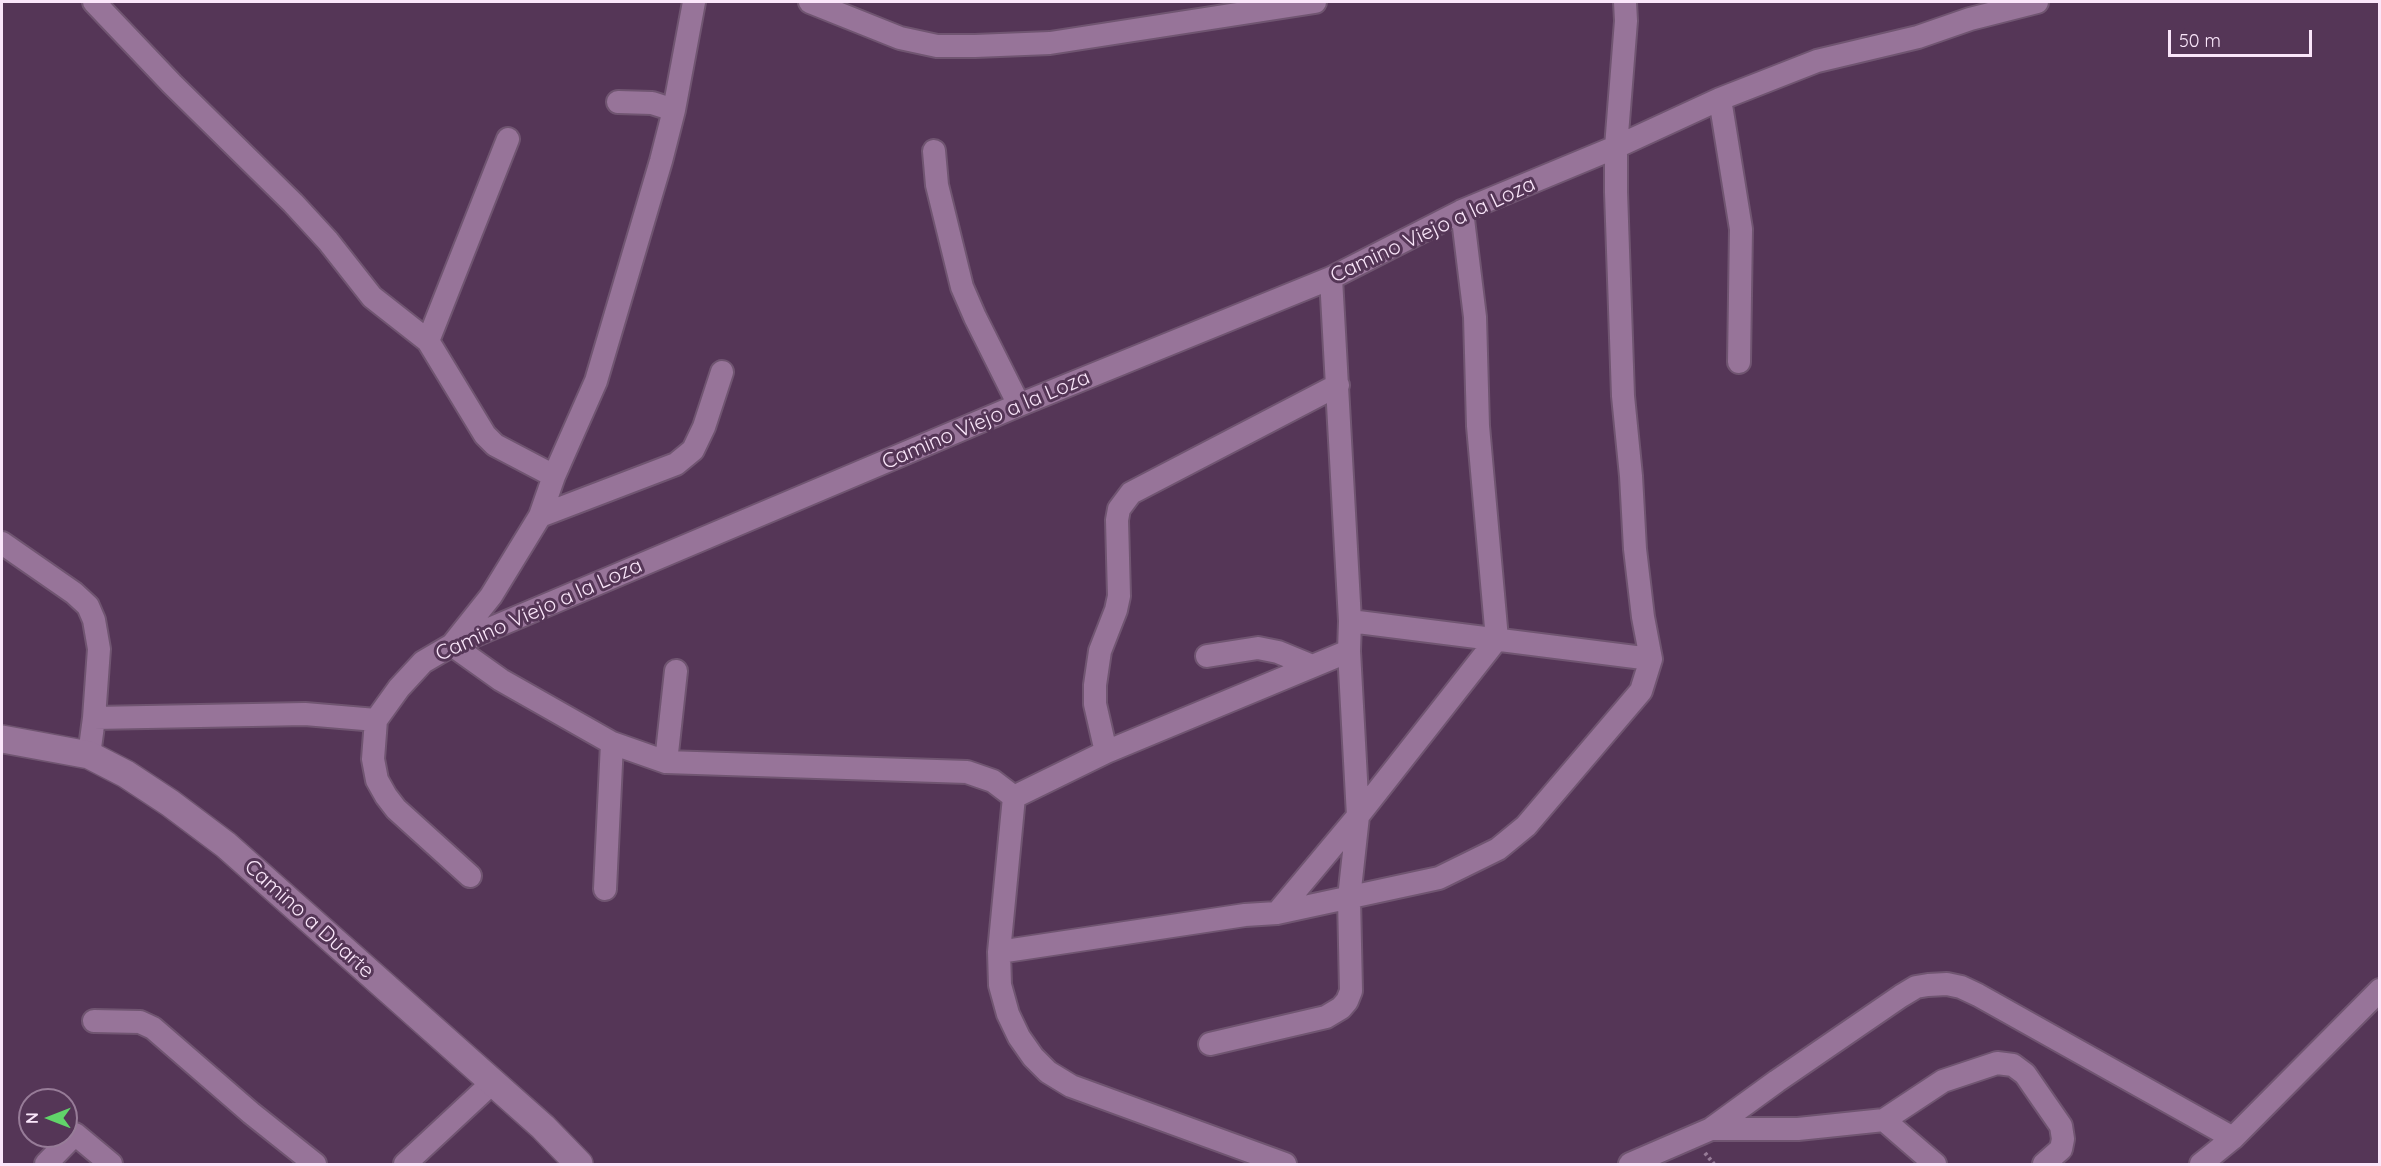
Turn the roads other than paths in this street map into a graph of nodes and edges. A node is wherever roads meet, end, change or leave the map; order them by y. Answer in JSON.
{"nodes":[{"id":1,"x":94,"y":2,"type":"edge"},
{"id":2,"x":694,"y":2,"type":"edge"},
{"id":3,"x":810,"y":2,"type":"edge"},
{"id":4,"x":1315,"y":2,"type":"edge"},
{"id":5,"x":1625,"y":2,"type":"edge"},
{"id":6,"x":1994,"y":2,"type":"edge"},
{"id":7,"x":2037,"y":2,"type":"edge"},
{"id":8,"x":1970,"y":20,"type":"junction"},
{"id":9,"x":1720,"y":99,"type":"junction"},
{"id":10,"x":618,"y":102,"type":"dead end"},
{"id":11,"x":674,"y":110,"type":"junction"},
{"id":12,"x":508,"y":139,"type":"dead end"},
{"id":13,"x":1616,"y":147,"type":"junction"},
{"id":14,"x":934,"y":151,"type":"dead end"},
{"id":15,"x":1462,"y":211,"type":"junction"},
{"id":16,"x":1331,"y":278,"type":"junction"},
{"id":17,"x":428,"y":341,"type":"junction"},
{"id":18,"x":1739,"y":362,"type":"dead end"},
{"id":19,"x":722,"y":372,"type":"dead end"},
{"id":20,"x":1338,"y":385,"type":"junction"},
{"id":21,"x":1019,"y":405,"type":"junction"},
{"id":22,"x":554,"y":476,"type":"junction"},
{"id":23,"x":540,"y":516,"type":"junction"},
{"id":24,"x":2,"y":543,"type":"edge"},
{"id":25,"x":1350,"y":621,"type":"junction"},
{"id":26,"x":1497,"y":639,"type":"junction"},
{"id":27,"x":452,"y":645,"type":"junction"},
{"id":28,"x":1349,"y":651,"type":"junction"},
{"id":29,"x":1207,"y":656,"type":"dead end"},
{"id":30,"x":1651,"y":659,"type":"junction"},
{"id":31,"x":1312,"y":666,"type":"junction"},
{"id":32,"x":676,"y":671,"type":"dead end"},
{"id":33,"x":94,"y":718,"type":"junction"},
{"id":34,"x":376,"y":720,"type":"junction"},
{"id":35,"x":2,"y":739,"type":"edge"},
{"id":36,"x":612,"y":743,"type":"junction"},
{"id":37,"x":1106,"y":752,"type":"junction"},
{"id":38,"x":89,"y":755,"type":"junction"},
{"id":39,"x":666,"y":762,"type":"junction"},
{"id":40,"x":1014,"y":797,"type":"junction"},
{"id":41,"x":1358,"y":816,"type":"junction"},
{"id":42,"x":470,"y":876,"type":"dead end"},
{"id":43,"x":605,"y":889,"type":"dead end"},
{"id":44,"x":1349,"y":898,"type":"junction"},
{"id":45,"x":1276,"y":913,"type":"junction"},
{"id":46,"x":999,"y":952,"type":"junction"},
{"id":47,"x":2379,"y":990,"type":"edge"},
{"id":48,"x":94,"y":1021,"type":"dead end"},
{"id":49,"x":1210,"y":1044,"type":"dead end"},
{"id":50,"x":492,"y":1083,"type":"junction"},
{"id":51,"x":1884,"y":1120,"type":"junction"},
{"id":52,"x":1712,"y":1129,"type":"junction"},
{"id":53,"x":2233,"y":1138,"type":"junction"},
{"id":54,"x":46,"y":1164,"type":"edge"},
{"id":55,"x":111,"y":1164,"type":"edge"},
{"id":56,"x":315,"y":1164,"type":"edge"},
{"id":57,"x":405,"y":1164,"type":"edge"},
{"id":58,"x":579,"y":1164,"type":"edge"},
{"id":59,"x":1285,"y":1164,"type":"edge"},
{"id":60,"x":1630,"y":1164,"type":"edge"},
{"id":61,"x":1935,"y":1164,"type":"edge"},
{"id":62,"x":2044,"y":1164,"type":"edge"},
{"id":63,"x":2201,"y":1164,"type":"edge"}],
"edges":[{"from":1,"to":17,"type":"street"},
{"from":2,"to":11,"type":"street"},
{"from":3,"to":4,"type":"street"},
{"from":5,"to":13,"type":"street"},
{"from":6,"to":8,"type":"street"},
{"from":7,"to":8,"type":"street","name":"Camino Viejo a la Loza"},
{"from":8,"to":9,"type":"street","name":"Camino Viejo a la Loza"},
{"from":9,"to":13,"type":"street","name":"Camino Viejo a la Loza"},
{"from":9,"to":18,"type":"street"},
{"from":10,"to":11,"type":"street"},
{"from":11,"to":22,"type":"street"},
{"from":12,"to":17,"type":"street"},
{"from":13,"to":15,"type":"street","name":"Camino Viejo a la Loza"},
{"from":13,"to":30,"type":"street"},
{"from":14,"to":21,"type":"street"},
{"from":15,"to":16,"type":"street","name":"Camino Viejo a la Loza"},
{"from":15,"to":26,"type":"street"},
{"from":16,"to":20,"type":"street"},
{"from":16,"to":21,"type":"street","name":"Camino Viejo a la Loza"},
{"from":17,"to":22,"type":"street"},
{"from":19,"to":23,"type":"street"},
{"from":20,"to":25,"type":"street"},
{"from":20,"to":37,"type":"street"},
{"from":21,"to":27,"type":"street","name":"Camino Viejo a la Loza"},
{"from":22,"to":23,"type":"street"},
{"from":23,"to":27,"type":"street"},
{"from":24,"to":33,"type":"street"},
{"from":25,"to":26,"type":"street"},
{"from":25,"to":28,"type":"street"},
{"from":26,"to":30,"type":"street"},
{"from":26,"to":41,"type":"street"},
{"from":27,"to":34,"type":"street","name":"Camino Viejo a la Loza"},
{"from":27,"to":36,"type":"street"},
{"from":28,"to":31,"type":"street"},
{"from":28,"to":41,"type":"street"},
{"from":29,"to":31,"type":"street"},
{"from":30,"to":44,"type":"street"},
{"from":31,"to":37,"type":"street"},
{"from":32,"to":39,"type":"street"},
{"from":33,"to":34,"type":"street"},
{"from":33,"to":38,"type":"street"},
{"from":34,"to":42,"type":"street"},
{"from":35,"to":38,"type":"street","name":"Camino a Duarte"},
{"from":36,"to":39,"type":"street"},
{"from":36,"to":43,"type":"street"},
{"from":37,"to":40,"type":"street"},
{"from":38,"to":50,"type":"street","name":"Camino a Duarte"},
{"from":39,"to":40,"type":"street"},
{"from":40,"to":46,"type":"street"},
{"from":41,"to":44,"type":"street"},
{"from":41,"to":45,"type":"street"},
{"from":44,"to":45,"type":"street"},
{"from":44,"to":49,"type":"street"},
{"from":45,"to":46,"type":"street"},
{"from":46,"to":59,"type":"street"},
{"from":47,"to":53,"type":"street"},
{"from":48,"to":56,"type":"street"},
{"from":50,"to":57,"type":"street"},
{"from":50,"to":58,"type":"street","name":"Camino a Duarte"},
{"from":51,"to":52,"type":"street"},
{"from":51,"to":61,"type":"street"},
{"from":51,"to":62,"type":"street"},
{"from":52,"to":53,"type":"street"},
{"from":52,"to":60,"type":"street"},
{"from":53,"to":63,"type":"street"},
{"from":54,"to":55,"type":"street"}]}
